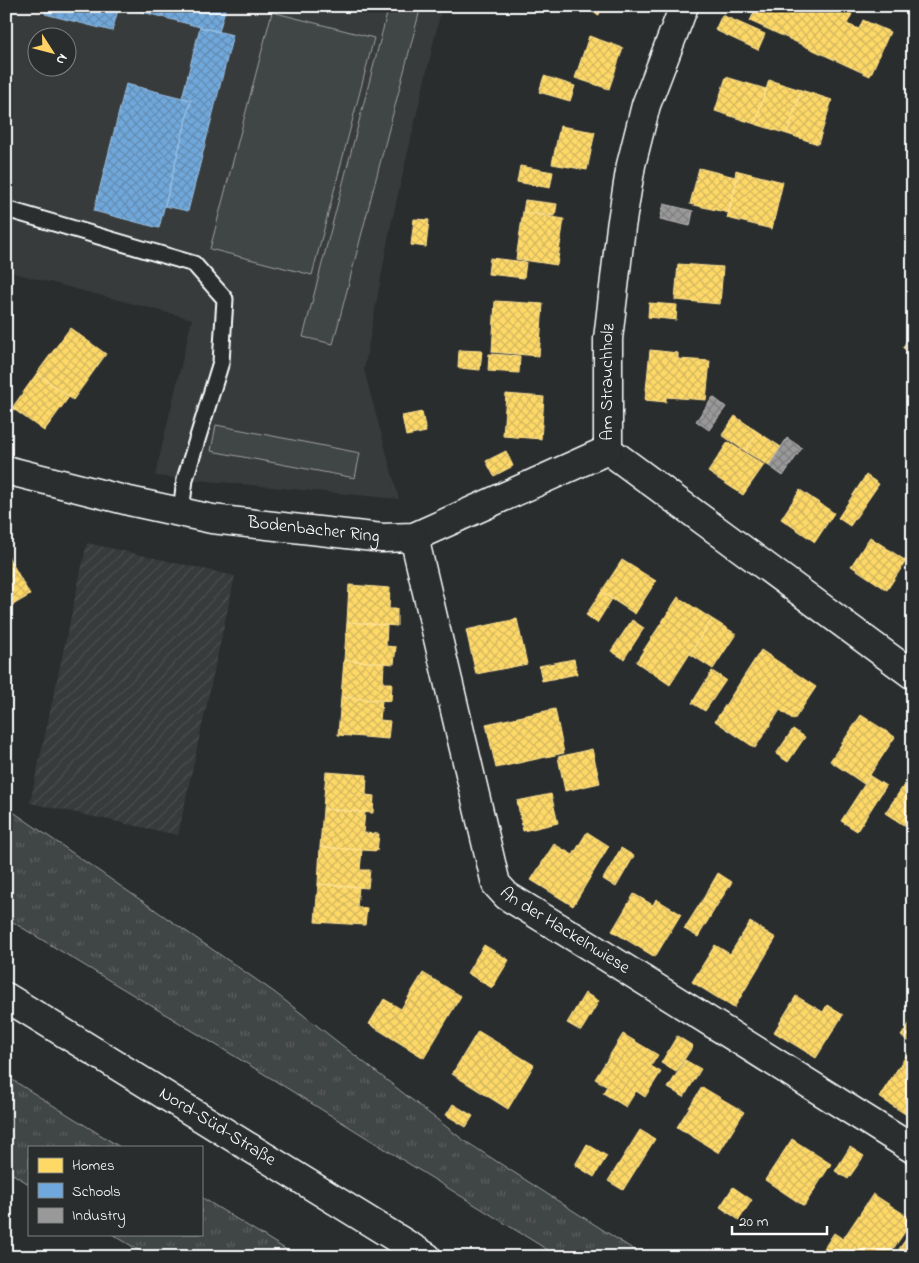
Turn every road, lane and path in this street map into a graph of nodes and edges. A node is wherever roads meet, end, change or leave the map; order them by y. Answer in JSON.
{"nodes":[{"id":1,"x":684,"y":6,"type":"edge"},
{"id":2,"x":6,"y":209,"type":"edge"},
{"id":3,"x":608,"y":450,"type":"junction"},
{"id":4,"x":6,"y":470,"type":"edge"},
{"id":5,"x":181,"y":512,"type":"junction"},
{"id":6,"x":414,"y":537,"type":"junction"},
{"id":7,"x":913,"y":675,"type":"edge"},
{"id":8,"x":6,"y":997,"type":"edge"},
{"id":9,"x":913,"y":1149,"type":"edge"},
{"id":10,"x":426,"y":1257,"type":"edge"}],
"edges":[{"from":1,"to":3,"type":"street","name":"Am Strauchholz"},
{"from":2,"to":5,"type":"lane"},
{"from":3,"to":6,"type":"street","name":"Bodenbacher Ring"},
{"from":3,"to":7,"type":"street","name":"Am Strauchholz"},
{"from":4,"to":5,"type":"street","name":"Bodenbacher Ring"},
{"from":5,"to":6,"type":"street","name":"Bodenbacher Ring"},
{"from":6,"to":9,"type":"street","name":"An der Hackelnwiese"},
{"from":8,"to":10,"type":"street","name":"Nord-Süd-Straße"}]}
